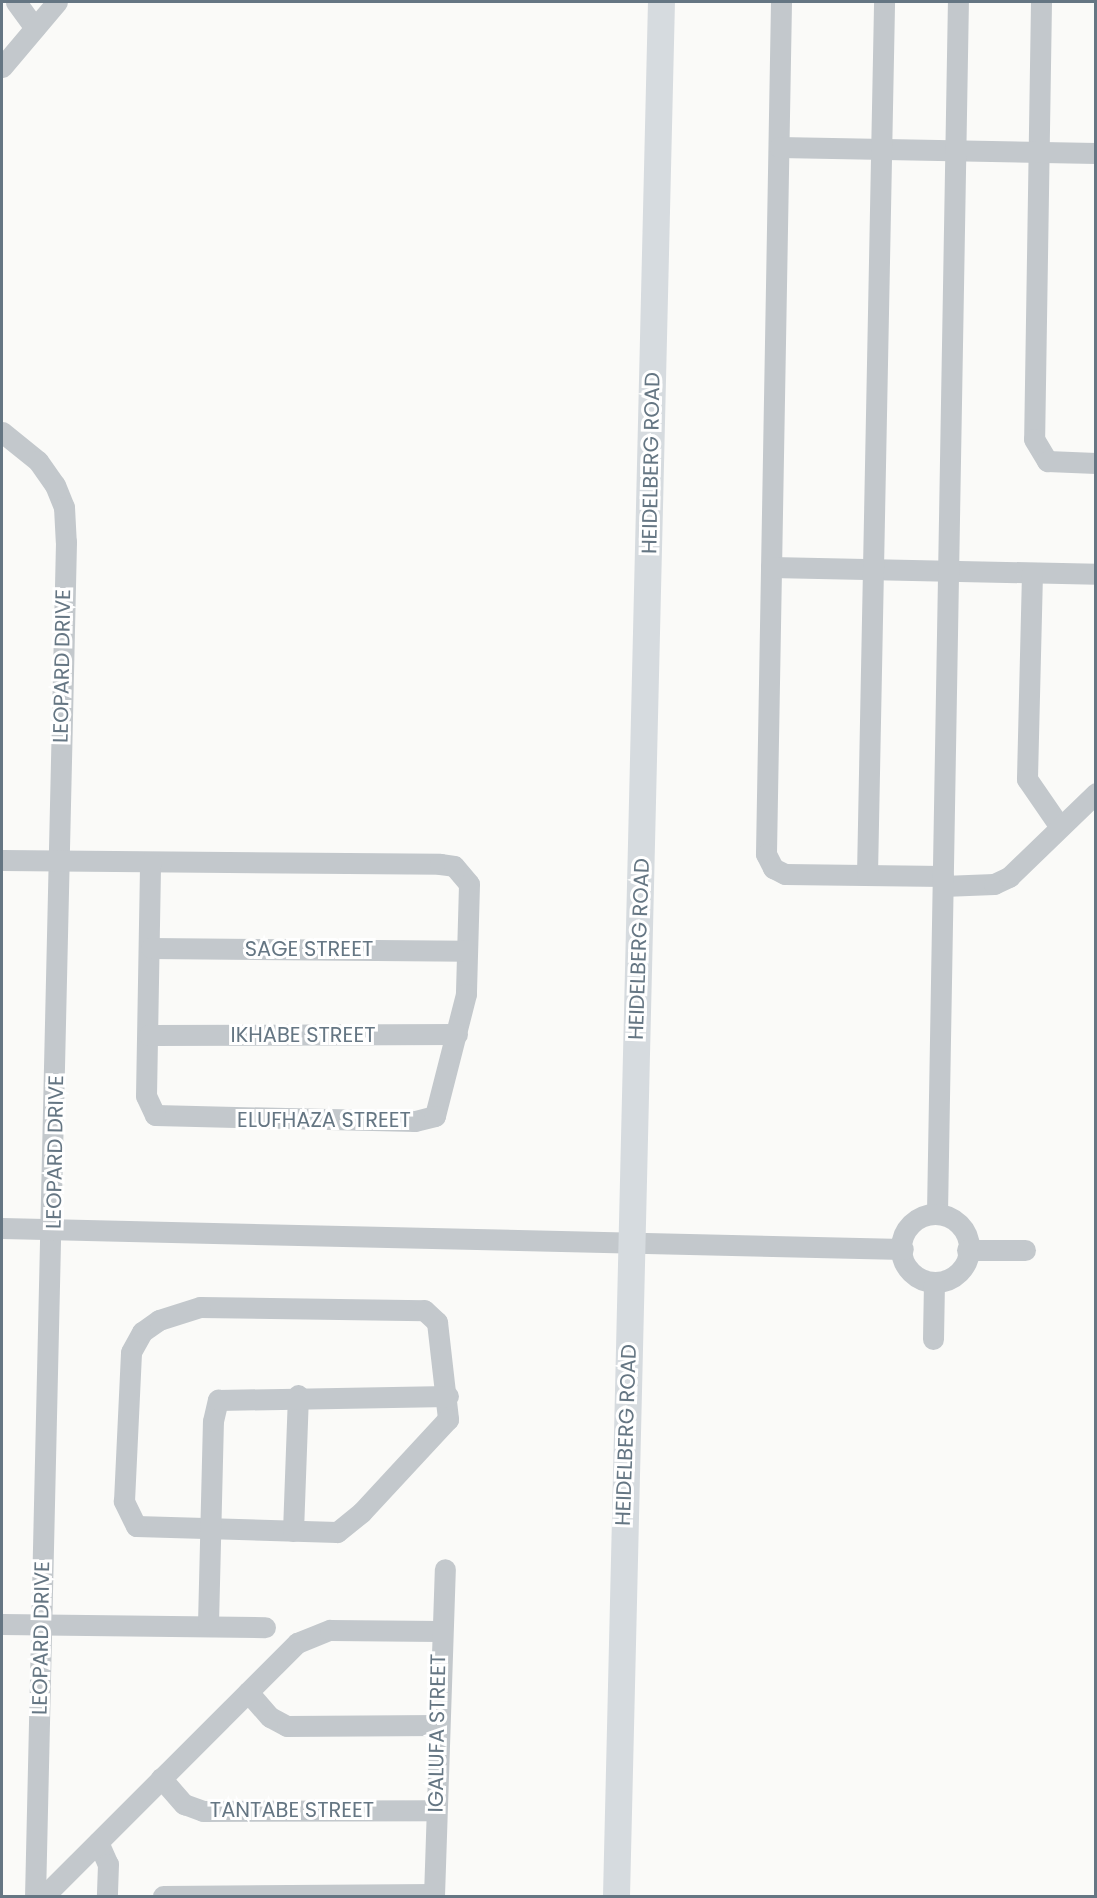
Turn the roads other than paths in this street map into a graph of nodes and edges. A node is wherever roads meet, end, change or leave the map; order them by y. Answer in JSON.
{"nodes":[{"id":1,"x":16,"y":2,"type":"edge"},
{"id":2,"x":57,"y":2,"type":"edge"},
{"id":3,"x":661,"y":2,"type":"edge"},
{"id":4,"x":781,"y":2,"type":"edge"},
{"id":5,"x":884,"y":2,"type":"edge"},
{"id":6,"x":958,"y":2,"type":"edge"},
{"id":7,"x":1041,"y":2,"type":"edge"},
{"id":8,"x":35,"y":27,"type":"junction"},
{"id":9,"x":2,"y":66,"type":"edge"},
{"id":10,"x":779,"y":147,"type":"junction"},
{"id":11,"x":880,"y":150,"type":"junction"},
{"id":12,"x":955,"y":151,"type":"junction"},
{"id":13,"x":1039,"y":152,"type":"junction"},
{"id":14,"x":1095,"y":153,"type":"edge"},
{"id":15,"x":2,"y":432,"type":"edge"},
{"id":16,"x":1095,"y":463,"type":"edge"},
{"id":17,"x":771,"y":567,"type":"junction"},
{"id":18,"x":873,"y":569,"type":"junction"},
{"id":19,"x":948,"y":571,"type":"junction"},
{"id":20,"x":1032,"y":573,"type":"junction"},
{"id":21,"x":1095,"y":574,"type":"edge"},
{"id":22,"x":1095,"y":793,"type":"edge"},
{"id":23,"x":1060,"y":826,"type":"junction"},
{"id":24,"x":2,"y":861,"type":"edge"},
{"id":25,"x":60,"y":862,"type":"junction"},
{"id":26,"x":150,"y":862,"type":"junction"},
{"id":27,"x":867,"y":875,"type":"junction"},
{"id":28,"x":943,"y":881,"type":"junction"},
{"id":29,"x":151,"y":948,"type":"junction"},
{"id":30,"x":467,"y":951,"type":"junction"},
{"id":31,"x":457,"y":1034,"type":"junction"},
{"id":32,"x":149,"y":1035,"type":"junction"},
{"id":33,"x":937,"y":1213,"type":"junction"},
{"id":34,"x":2,"y":1228,"type":"edge"},
{"id":35,"x":53,"y":1228,"type":"junction"},
{"id":36,"x":631,"y":1245,"type":"junction"},
{"id":37,"x":903,"y":1249,"type":"junction"},
{"id":38,"x":967,"y":1250,"type":"junction"},
{"id":39,"x":1025,"y":1250,"type":"dead end"},
{"id":40,"x":934,"y":1283,"type":"junction"},
{"id":41,"x":933,"y":1339,"type":"dead end"},
{"id":42,"x":298,"y":1395,"type":"junction"},
{"id":43,"x":448,"y":1396,"type":"junction"},
{"id":44,"x":210,"y":1531,"type":"junction"},
{"id":45,"x":293,"y":1531,"type":"junction"},
{"id":46,"x":445,"y":1569,"type":"dead end"},
{"id":47,"x":2,"y":1624,"type":"edge"},
{"id":48,"x":208,"y":1624,"type":"junction"},
{"id":49,"x":40,"y":1625,"type":"junction"},
{"id":50,"x":265,"y":1627,"type":"dead end"},
{"id":51,"x":439,"y":1630,"type":"junction"},
{"id":52,"x":248,"y":1692,"type":"junction"},
{"id":53,"x":437,"y":1725,"type":"junction"},
{"id":54,"x":161,"y":1778,"type":"junction"},
{"id":55,"x":436,"y":1810,"type":"junction"},
{"id":56,"x":98,"y":1842,"type":"junction"},
{"id":57,"x":434,"y":1895,"type":"edge"},
{"id":58,"x":35,"y":1896,"type":"edge"},
{"id":59,"x":44,"y":1896,"type":"edge"},
{"id":60,"x":107,"y":1896,"type":"edge"},
{"id":61,"x":163,"y":1896,"type":"edge"},
{"id":62,"x":616,"y":1896,"type":"edge"}],
"edges":[{"from":1,"to":8,"type":"street"},
{"from":2,"to":8,"type":"street"},
{"from":3,"to":36,"type":"main road","name":"HEIDELBERG ROAD"},
{"from":4,"to":10,"type":"street"},
{"from":5,"to":11,"type":"street"},
{"from":6,"to":12,"type":"street"},
{"from":7,"to":13,"type":"street"},
{"from":8,"to":9,"type":"street"},
{"from":10,"to":11,"type":"street"},
{"from":10,"to":17,"type":"street"},
{"from":11,"to":12,"type":"street"},
{"from":11,"to":18,"type":"street"},
{"from":12,"to":13,"type":"street"},
{"from":12,"to":19,"type":"street"},
{"from":13,"to":14,"type":"street"},
{"from":13,"to":16,"type":"street"},
{"from":15,"to":25,"type":"street","name":"LEOPARD DRIVE"},
{"from":17,"to":18,"type":"street"},
{"from":17,"to":27,"type":"street"},
{"from":18,"to":19,"type":"street"},
{"from":18,"to":27,"type":"street"},
{"from":19,"to":20,"type":"street"},
{"from":19,"to":28,"type":"street"},
{"from":20,"to":21,"type":"street"},
{"from":20,"to":23,"type":"street"},
{"from":22,"to":23,"type":"street"},
{"from":23,"to":28,"type":"street"},
{"from":24,"to":25,"type":"street","name":"ELUFHAZA STREET"},
{"from":25,"to":26,"type":"street","name":"ELUFHAZA STREET"},
{"from":25,"to":35,"type":"street","name":"LEOPARD DRIVE"},
{"from":26,"to":29,"type":"street","name":"ELUFHAZA STREET"},
{"from":26,"to":30,"type":"street","name":"ELUFHAZA STREET"},
{"from":27,"to":28,"type":"street"},
{"from":28,"to":33,"type":"street"},
{"from":29,"to":30,"type":"street","name":"SAGE STREET"},
{"from":29,"to":32,"type":"street","name":"ELUFHAZA STREET"},
{"from":30,"to":31,"type":"street","name":"ELUFHAZA STREET"},
{"from":31,"to":32,"type":"street","name":"IKHABE STREET"},
{"from":31,"to":32,"type":"street","name":"ELUFHAZA STREET"},
{"from":33,"to":37,"type":"street"},
{"from":33,"to":38,"type":"street"},
{"from":34,"to":35,"type":"street"},
{"from":35,"to":36,"type":"street"},
{"from":35,"to":49,"type":"street","name":"LEOPARD DRIVE"},
{"from":36,"to":37,"type":"street"},
{"from":36,"to":62,"type":"main road","name":"HEIDELBERG ROAD"},
{"from":37,"to":40,"type":"street"},
{"from":38,"to":39,"type":"street"},
{"from":38,"to":40,"type":"street"},
{"from":40,"to":41,"type":"street"},
{"from":42,"to":43,"type":"street"},
{"from":42,"to":44,"type":"street"},
{"from":42,"to":45,"type":"street"},
{"from":43,"to":44,"type":"street"},
{"from":43,"to":45,"type":"street"},
{"from":44,"to":45,"type":"street"},
{"from":44,"to":48,"type":"street"},
{"from":46,"to":51,"type":"street","name":"IGALUFA STREET"},
{"from":47,"to":49,"type":"street"},
{"from":48,"to":49,"type":"street"},
{"from":48,"to":50,"type":"street"},
{"from":49,"to":58,"type":"street","name":"LEOPARD DRIVE"},
{"from":51,"to":52,"type":"street"},
{"from":51,"to":53,"type":"street","name":"IGALUFA STREET"},
{"from":52,"to":53,"type":"street"},
{"from":52,"to":54,"type":"street"},
{"from":53,"to":55,"type":"street","name":"IGALUFA STREET"},
{"from":54,"to":55,"type":"street","name":"TANTABE STREET"},
{"from":54,"to":56,"type":"street"},
{"from":55,"to":57,"type":"street","name":"IGALUFA STREET"},
{"from":56,"to":59,"type":"street"},
{"from":56,"to":60,"type":"street"},
{"from":57,"to":61,"type":"street"}]}
